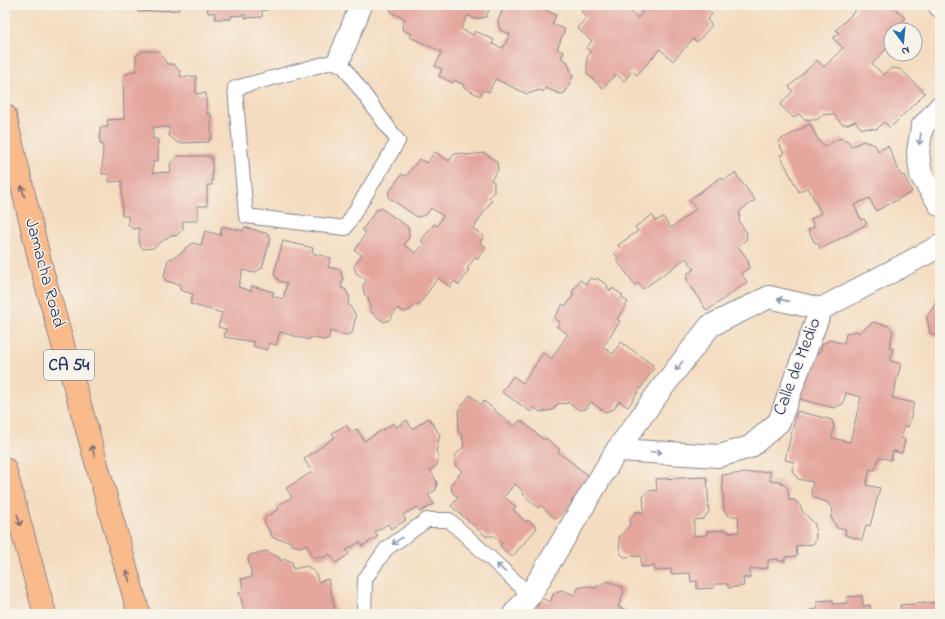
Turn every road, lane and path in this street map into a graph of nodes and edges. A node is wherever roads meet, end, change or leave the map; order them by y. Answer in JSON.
{"nodes":[{"id":1,"x":362,"y":5,"type":"edge"},
{"id":2,"x":339,"y":60,"type":"junction"},
{"id":3,"x":940,"y":107,"type":"edge"},
{"id":4,"x":5,"y":115,"type":"edge"},
{"id":5,"x":940,"y":205,"type":"edge"},
{"id":6,"x":940,"y":246,"type":"edge"},
{"id":7,"x":821,"y":309,"type":"junction"},
{"id":8,"x":617,"y":450,"type":"junction"},
{"id":9,"x":5,"y":468,"type":"edge"},
{"id":10,"x":530,"y":595,"type":"junction"},
{"id":11,"x":45,"y":614,"type":"edge"},
{"id":12,"x":139,"y":614,"type":"edge"},
{"id":13,"x":364,"y":614,"type":"edge"},
{"id":14,"x":514,"y":614,"type":"edge"}],
"edges":[{"from":1,"to":2,"type":"street"},
{"from":2,"to":2,"type":"lane"},
{"from":3,"to":5,"type":"street","one_way":true},
{"from":12,"to":4,"type":"main road","name":"Jamacha Road","number":"CA 54","one_way":true},
{"from":6,"to":7,"type":"street","name":"Calle de Medio"},
{"from":7,"to":8,"type":"street","name":"Calle de Medio","one_way":true},
{"from":8,"to":7,"type":"street","name":"Calle de Medio","one_way":true},
{"from":8,"to":10,"type":"street","name":"Calle de Medio"},
{"from":9,"to":11,"type":"main road","one_way":true},
{"from":10,"to":13,"type":"lane","one_way":true},
{"from":10,"to":14,"type":"street","name":"Calle de Medio"}]}
